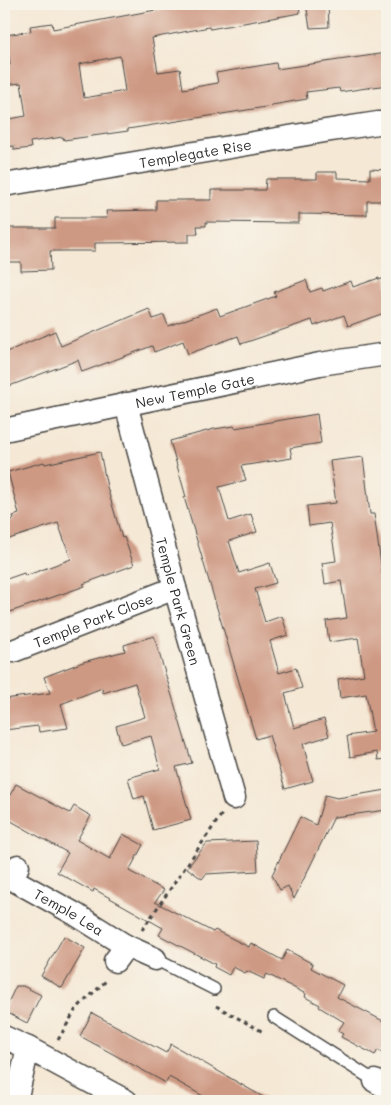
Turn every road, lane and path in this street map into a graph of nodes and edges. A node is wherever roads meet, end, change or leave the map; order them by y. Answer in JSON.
{"nodes":[{"id":1,"x":387,"y":123,"type":"edge"},
{"id":2,"x":4,"y":185,"type":"edge"},
{"id":3,"x":387,"y":354,"type":"edge"},
{"id":4,"x":126,"y":404,"type":"junction"},
{"id":5,"x":4,"y":430,"type":"edge"},
{"id":6,"x":175,"y":588,"type":"junction"},
{"id":7,"x":12,"y":651,"type":"dead end"},
{"id":8,"x":234,"y":798,"type":"joint"},
{"id":9,"x":11,"y":873,"type":"edge"},
{"id":10,"x":121,"y":953,"type":"junction"},
{"id":11,"x":155,"y":959,"type":"joint"},
{"id":12,"x":214,"y":989,"type":"dead end"},
{"id":13,"x":274,"y":1017,"type":"dead end"},
{"id":14,"x":4,"y":1037,"type":"edge"},
{"id":15,"x":38,"y":1053,"type":"junction"},
{"id":16,"x":381,"y":1085,"type":"edge"},
{"id":17,"x":16,"y":1101,"type":"edge"},
{"id":18,"x":126,"y":1101,"type":"edge"}],
"edges":[{"from":1,"to":2,"type":"street","name":"Templegate Rise"},
{"from":3,"to":4,"type":"street","name":"New Temple Gate"},
{"from":4,"to":5,"type":"street","name":"New Temple Gate"},
{"from":4,"to":6,"type":"street","name":"Temple Park Green"},
{"from":6,"to":7,"type":"street","name":"Temple Park Close"},
{"from":6,"to":8,"type":"street","name":"Temple Park Green"},
{"from":8,"to":10,"type":"path"},
{"from":9,"to":10,"type":"street","name":"Temple Lea"},
{"from":10,"to":11,"type":"street","name":"Temple Lea"},
{"from":10,"to":15,"type":"path"},
{"from":11,"to":12,"type":"lane"},
{"from":13,"to":16,"type":"lane"},
{"from":14,"to":15,"type":"street"},
{"from":15,"to":17,"type":"street"},
{"from":15,"to":18,"type":"street"}]}
